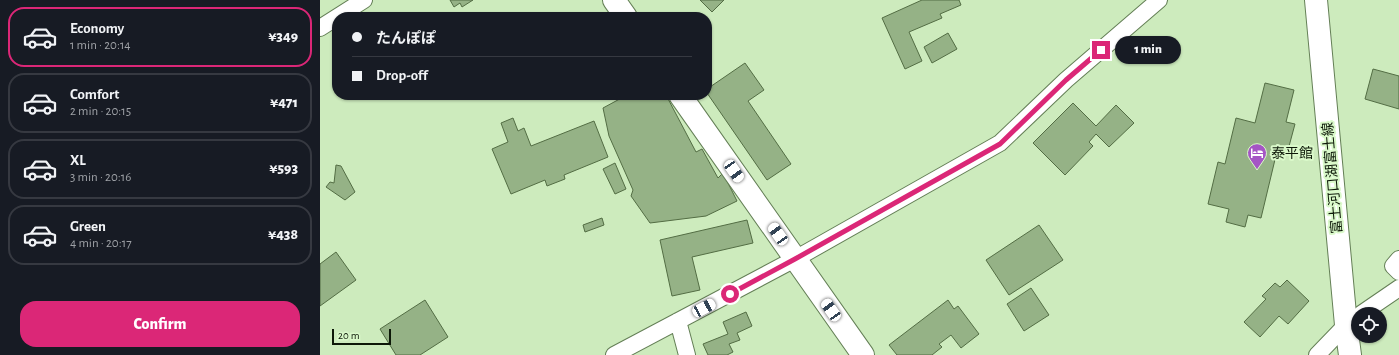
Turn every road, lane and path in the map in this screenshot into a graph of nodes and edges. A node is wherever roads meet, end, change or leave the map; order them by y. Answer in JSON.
{"nodes":[{"id":1,"x":364,"y":0,"type":"edge"},
{"id":2,"x":614,"y":0,"type":"edge"},
{"id":3,"x":1159,"y":0,"type":"edge"},
{"id":4,"x":1316,"y":0,"type":"edge"},
{"id":5,"x":345,"y":12,"type":"edge"},
{"id":6,"x":622,"y":12,"type":"edge"},
{"id":7,"x":332,"y":20,"type":"edge"},
{"id":8,"x":320,"y":28,"type":"edge"},
{"id":9,"x":684,"y":100,"type":"edge"},
{"id":10,"x":795,"y":259,"type":"junction"},
{"id":11,"x":1399,"y":259,"type":"edge"},
{"id":12,"x":1399,"y":272,"type":"edge"},
{"id":13,"x":1399,"y":288,"type":"edge"},
{"id":14,"x":1354,"y":307,"type":"edge"},
{"id":15,"x":1371,"y":307,"type":"edge"},
{"id":16,"x":678,"y":321,"type":"junction"},
{"id":17,"x":1351,"y":322,"type":"edge"},
{"id":18,"x":1352,"y":343,"type":"edge"},
{"id":19,"x":614,"y":355,"type":"edge"},
{"id":20,"x":687,"y":355,"type":"edge"},
{"id":21,"x":863,"y":355,"type":"edge"},
{"id":22,"x":1317,"y":355,"type":"edge"},
{"id":23,"x":1350,"y":355,"type":"edge"}],
"edges":[{"from":1,"to":5,"type":"street"},
{"from":2,"to":6,"type":"main road"},
{"from":3,"to":10,"type":"street"},
{"from":4,"to":14,"type":"main road","name":"富士河口湖富士線"},
{"from":7,"to":8,"type":"street"},
{"from":9,"to":10,"type":"main road"},
{"from":10,"to":16,"type":"street"},
{"from":10,"to":21,"type":"main road"},
{"from":11,"to":12,"type":"street"},
{"from":13,"to":15,"type":"street"},
{"from":16,"to":19,"type":"street"},
{"from":16,"to":20,"type":"street"},
{"from":17,"to":22,"type":"street"},
{"from":18,"to":23,"type":"main road","name":"富士河口湖富士線"}]}
